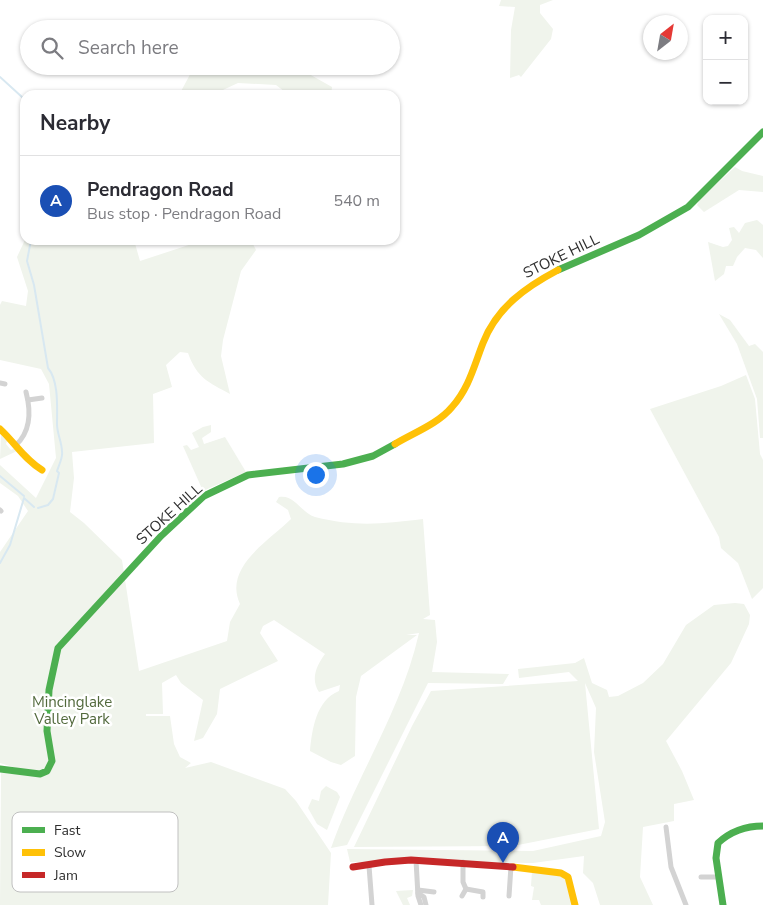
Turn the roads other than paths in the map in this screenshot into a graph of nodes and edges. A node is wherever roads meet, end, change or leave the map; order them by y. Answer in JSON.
{"nodes":[{"id":1,"x":763,"y":132,"type":"edge"},
{"id":2,"x":26,"y":392,"type":"dead end"},
{"id":3,"x":42,"y":398,"type":"dead end"},
{"id":4,"x":28,"y":400,"type":"junction"},
{"id":5,"x":0,"y":429,"type":"edge"},
{"id":6,"x":16,"y":445,"type":"junction"},
{"id":7,"x":42,"y":470,"type":"dead end"},
{"id":8,"x":0,"y":769,"type":"edge"},
{"id":9,"x":763,"y":826,"type":"edge"},
{"id":10,"x":666,"y":827,"type":"dead end"},
{"id":11,"x":416,"y":860,"type":"junction"},
{"id":12,"x":463,"y":862,"type":"junction"},
{"id":13,"x":369,"y":866,"type":"junction"},
{"id":14,"x":511,"y":866,"type":"junction"},
{"id":15,"x":353,"y":867,"type":"dead end"},
{"id":16,"x":718,"y":876,"type":"junction"},
{"id":17,"x":701,"y":877,"type":"dead end"},
{"id":18,"x":466,"y":889,"type":"junction"},
{"id":19,"x":418,"y":891,"type":"junction"},
{"id":20,"x":434,"y":892,"type":"dead end"},
{"id":21,"x":462,"y":896,"type":"dead end"},
{"id":22,"x":509,"y":896,"type":"dead end"},
{"id":23,"x":483,"y":897,"type":"dead end"},
{"id":24,"x":372,"y":905,"type":"edge"},
{"id":25,"x":421,"y":905,"type":"edge"},
{"id":26,"x":426,"y":905,"type":"edge"},
{"id":27,"x":575,"y":905,"type":"edge"},
{"id":28,"x":686,"y":905,"type":"edge"},
{"id":29,"x":723,"y":905,"type":"edge"}],
"edges":[{"from":1,"to":8,"type":"street","name":"STOKE HILL"},
{"from":2,"to":4,"type":"street"},
{"from":3,"to":4,"type":"street"},
{"from":4,"to":6,"type":"street"},
{"from":5,"to":6,"type":"street"},
{"from":6,"to":7,"type":"street"},
{"from":9,"to":16,"type":"street"},
{"from":10,"to":28,"type":"street"},
{"from":11,"to":12,"type":"street"},
{"from":11,"to":13,"type":"street"},
{"from":11,"to":19,"type":"street"},
{"from":12,"to":14,"type":"street"},
{"from":12,"to":18,"type":"street"},
{"from":13,"to":15,"type":"street"},
{"from":13,"to":24,"type":"street"},
{"from":14,"to":22,"type":"street"},
{"from":14,"to":27,"type":"street"},
{"from":16,"to":17,"type":"street"},
{"from":16,"to":29,"type":"street"},
{"from":18,"to":21,"type":"street"},
{"from":18,"to":23,"type":"street"},
{"from":19,"to":20,"type":"street"},
{"from":19,"to":25,"type":"street"},
{"from":19,"to":26,"type":"street"}]}
